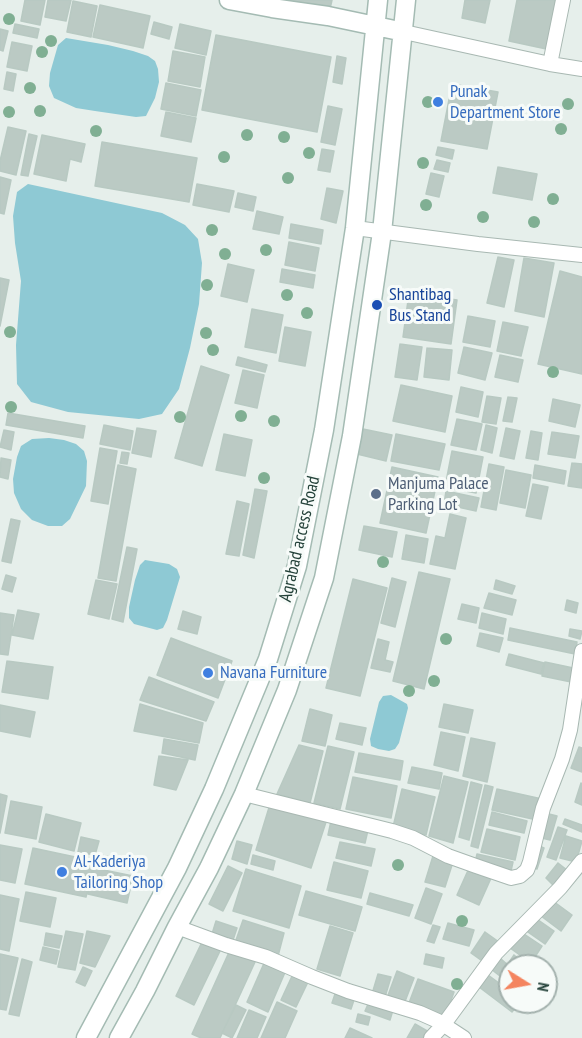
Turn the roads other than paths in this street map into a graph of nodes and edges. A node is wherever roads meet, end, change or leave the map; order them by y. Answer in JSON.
{"nodes":[{"id":1,"x":229,"y":0,"type":"edge"},
{"id":2,"x":378,"y":0,"type":"edge"},
{"id":3,"x":406,"y":0,"type":"edge"},
{"id":4,"x":563,"y":0,"type":"edge"},
{"id":5,"x":376,"y":27,"type":"junction"},
{"id":6,"x":404,"y":32,"type":"junction"},
{"id":7,"x":550,"y":64,"type":"junction"},
{"id":8,"x":582,"y":69,"type":"edge"},
{"id":9,"x":356,"y":228,"type":"junction"},
{"id":10,"x":382,"y":232,"type":"junction"},
{"id":11,"x":582,"y":255,"type":"edge"},
{"id":12,"x":582,"y":651,"type":"edge"},
{"id":13,"x":244,"y":794,"type":"junction"},
{"id":14,"x":582,"y":861,"type":"edge"},
{"id":15,"x":177,"y":927,"type":"junction"},
{"id":16,"x":444,"y":1024,"type":"junction"},
{"id":17,"x":86,"y":1038,"type":"edge"},
{"id":18,"x":119,"y":1038,"type":"edge"},
{"id":19,"x":431,"y":1038,"type":"edge"},
{"id":20,"x":464,"y":1038,"type":"edge"}],
"edges":[{"from":1,"to":5,"type":"main road"},
{"from":2,"to":5,"type":"main road","name":"Agrabad access Road"},
{"from":3,"to":6,"type":"main road","name":"Agrabad access Road"},
{"from":4,"to":7,"type":"street"},
{"from":5,"to":6,"type":"main road"},
{"from":5,"to":9,"type":"main road","name":"Agrabad access Road"},
{"from":6,"to":7,"type":"street"},
{"from":6,"to":10,"type":"main road","name":"Agrabad access Road"},
{"from":7,"to":8,"type":"street"},
{"from":9,"to":10,"type":"street"},
{"from":9,"to":17,"type":"main road","name":"Agrabad access Road"},
{"from":10,"to":11,"type":"street"},
{"from":10,"to":13,"type":"main road","name":"Agrabad access Road"},
{"from":12,"to":13,"type":"street"},
{"from":13,"to":15,"type":"main road","name":"Agrabad access Road"},
{"from":14,"to":16,"type":"street"},
{"from":15,"to":16,"type":"street"},
{"from":15,"to":18,"type":"main road","name":"Agrabad access Road"},
{"from":16,"to":19,"type":"street"},
{"from":16,"to":20,"type":"street"}]}
